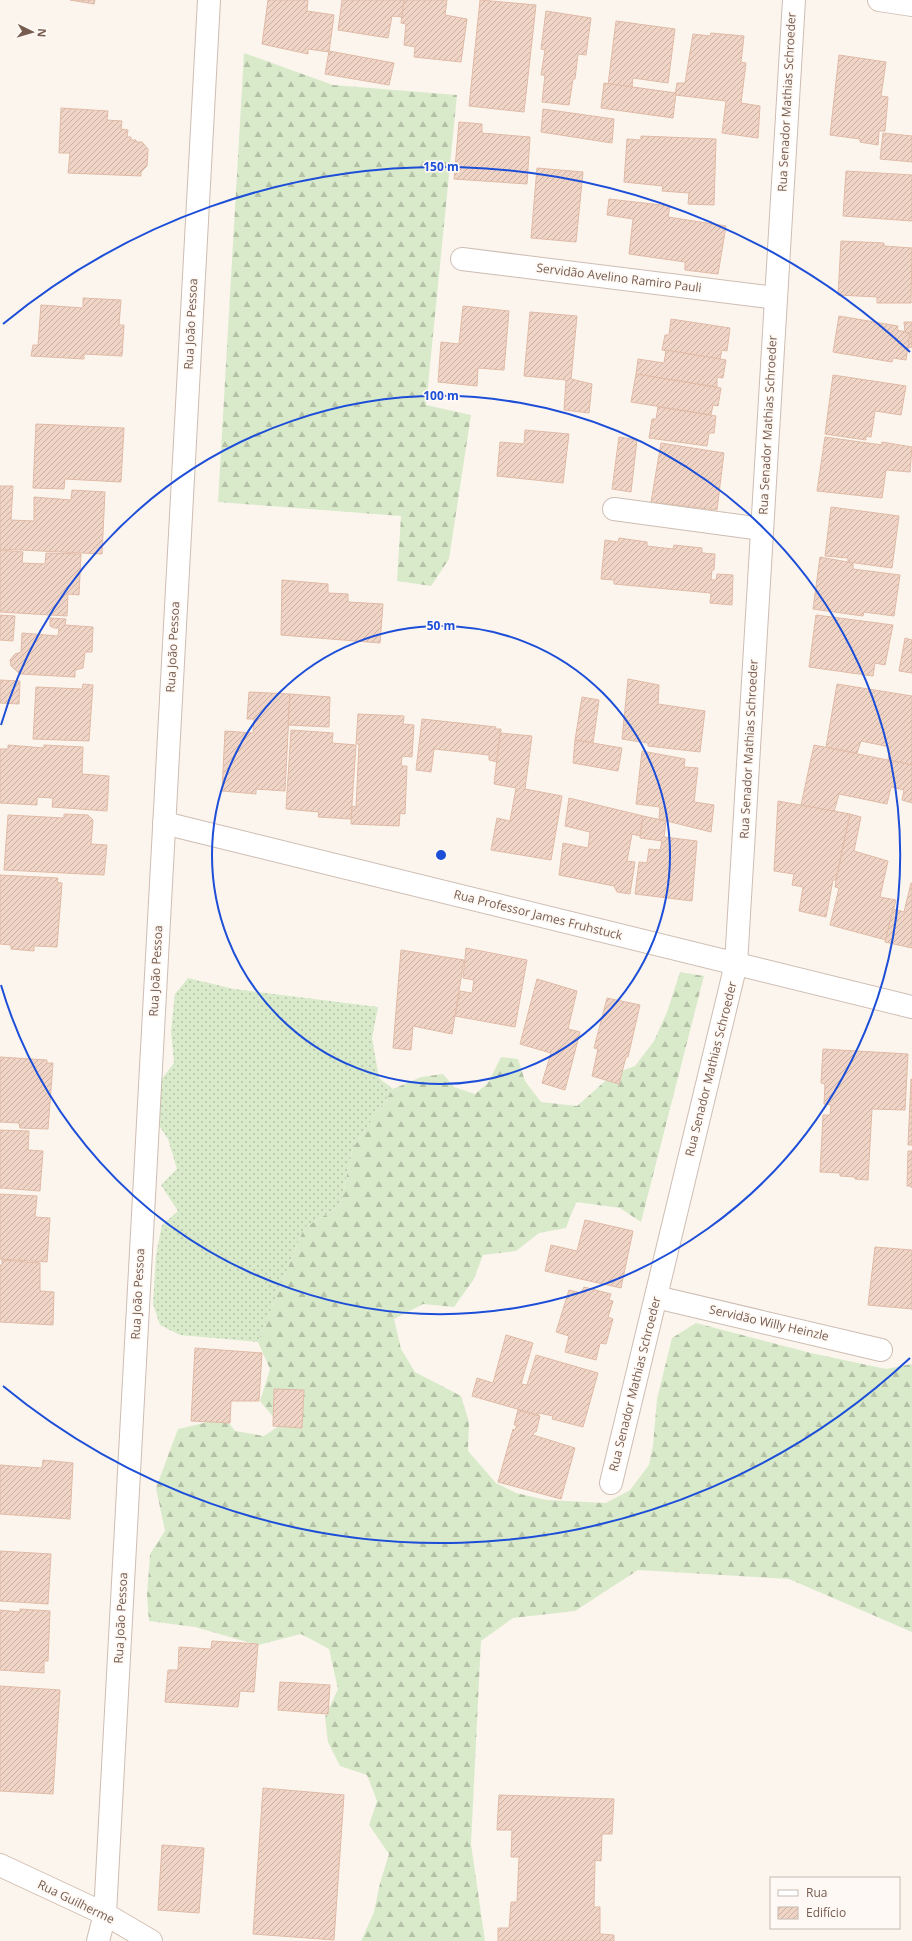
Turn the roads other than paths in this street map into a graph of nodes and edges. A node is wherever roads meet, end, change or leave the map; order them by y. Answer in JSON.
{"nodes":[{"id":1,"x":208,"y":0,"type":"edge"},
{"id":2,"x":794,"y":0,"type":"edge"},
{"id":3,"x":879,"y":0,"type":"edge"},
{"id":4,"x":912,"y":5,"type":"edge"},
{"id":5,"x":462,"y":259,"type":"dead end"},
{"id":6,"x":776,"y":298,"type":"junction"},
{"id":7,"x":614,"y":509,"type":"dead end"},
{"id":8,"x":762,"y":529,"type":"junction"},
{"id":9,"x":164,"y":823,"type":"junction"},
{"id":10,"x":736,"y":964,"type":"junction"},
{"id":11,"x":912,"y":1007,"type":"edge"},
{"id":12,"x":656,"y":1297,"type":"junction"},
{"id":13,"x":881,"y":1350,"type":"dead end"},
{"id":14,"x":611,"y":1484,"type":"dead end"},
{"id":15,"x":0,"y":1865,"type":"edge"},
{"id":16,"x":105,"y":1914,"type":"junction"},
{"id":17,"x":98,"y":1941,"type":"edge"},
{"id":18,"x":151,"y":1941,"type":"edge"}],
"edges":[{"from":1,"to":9,"type":"street","name":"Rua João Pessoa"},
{"from":2,"to":6,"type":"street","name":"Rua Senador Mathias Schroeder"},
{"from":3,"to":4,"type":"street"},
{"from":5,"to":6,"type":"street","name":"Servidão Avelino Ramiro Pauli"},
{"from":6,"to":8,"type":"street","name":"Rua Senador Mathias Schroeder"},
{"from":7,"to":8,"type":"street"},
{"from":8,"to":10,"type":"street","name":"Rua Senador Mathias Schroeder"},
{"from":9,"to":10,"type":"street","name":"Rua Professor James Fruhstuck"},
{"from":9,"to":16,"type":"street","name":"Rua João Pessoa"},
{"from":10,"to":11,"type":"street","name":"Rua Professor James Fruhstuck"},
{"from":10,"to":12,"type":"street","name":"Rua Senador Mathias Schroeder"},
{"from":12,"to":13,"type":"street","name":"Servidão Willy Heinzle"},
{"from":12,"to":14,"type":"street","name":"Rua Senador Mathias Schroeder"},
{"from":15,"to":16,"type":"street","name":"Rua Guilherme"},
{"from":16,"to":17,"type":"street","name":"Rua João Pessoa"},
{"from":16,"to":18,"type":"street","name":"Rua Guilherme"}]}
